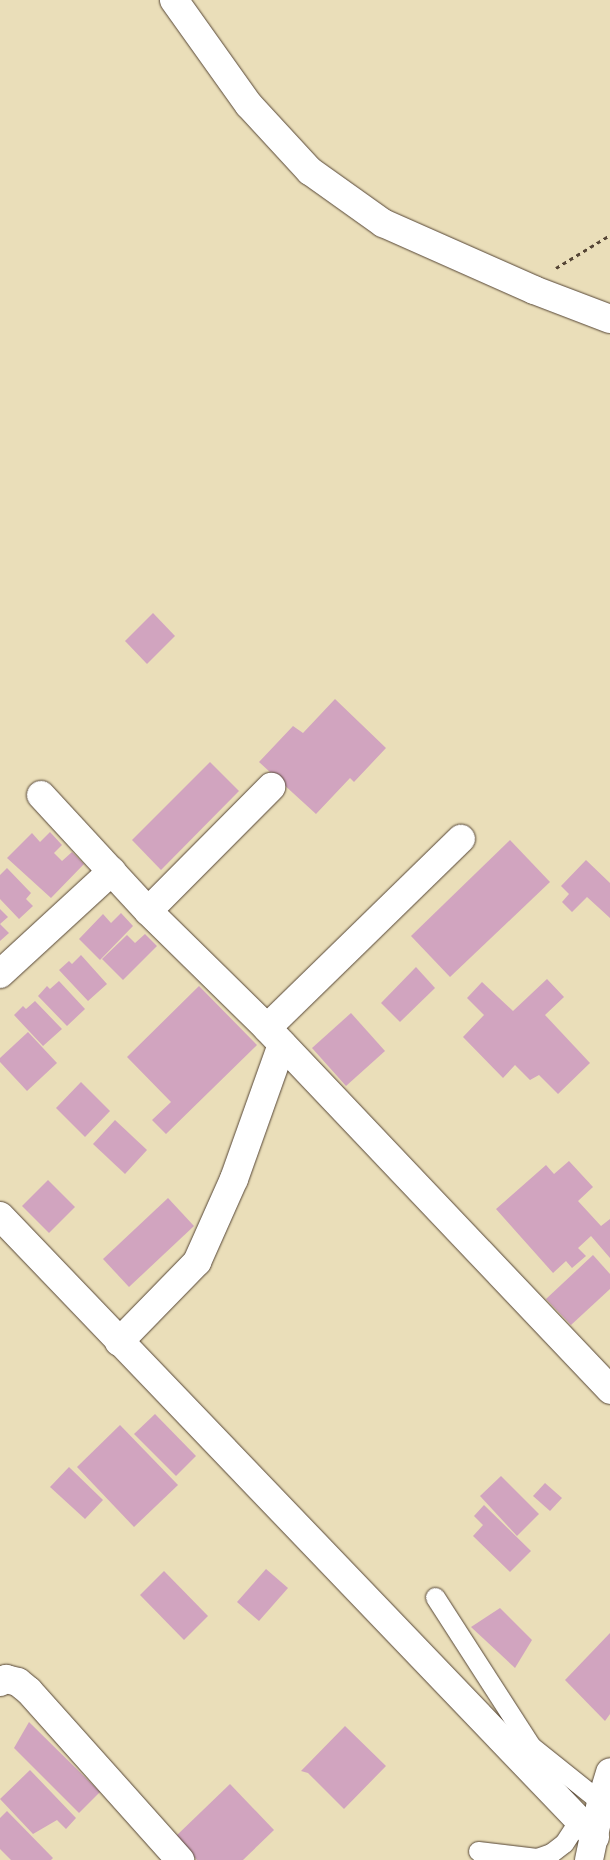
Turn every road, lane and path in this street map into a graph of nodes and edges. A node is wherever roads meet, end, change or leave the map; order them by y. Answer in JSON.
{"nodes":[{"id":1,"x":174,"y":0,"type":"edge"},
{"id":2,"x":610,"y":235,"type":"edge"},
{"id":3,"x":546,"y":293,"type":"junction"},
{"id":4,"x":610,"y":319,"type":"edge"},
{"id":5,"x":271,"y":787,"type":"dead end"},
{"id":6,"x":41,"y":795,"type":"dead end"},
{"id":7,"x":461,"y":839,"type":"dead end"},
{"id":8,"x":112,"y":872,"type":"junction"},
{"id":9,"x":148,"y":911,"type":"junction"},
{"id":10,"x":0,"y":974,"type":"edge"},
{"id":11,"x":274,"y":1036,"type":"junction"},
{"id":12,"x":0,"y":1216,"type":"edge"},
{"id":13,"x":120,"y":1342,"type":"junction"},
{"id":14,"x":610,"y":1390,"type":"edge"},
{"id":15,"x":435,"y":1597,"type":"dead end"},
{"id":16,"x":0,"y":1682,"type":"edge"},
{"id":17,"x":610,"y":1772,"type":"edge"},
{"id":18,"x":601,"y":1802,"type":"junction"},
{"id":19,"x":587,"y":1839,"type":"edge"},
{"id":20,"x":478,"y":1851,"type":"dead end"},
{"id":21,"x":180,"y":1860,"type":"edge"}],
"edges":[{"from":1,"to":3,"type":"street"},
{"from":2,"to":3,"type":"path"},
{"from":3,"to":4,"type":"street"},
{"from":5,"to":9,"type":"street"},
{"from":6,"to":8,"type":"street"},
{"from":7,"to":11,"type":"street"},
{"from":8,"to":9,"type":"street"},
{"from":8,"to":10,"type":"street"},
{"from":9,"to":11,"type":"street"},
{"from":11,"to":13,"type":"street"},
{"from":11,"to":14,"type":"street"},
{"from":12,"to":13,"type":"street"},
{"from":13,"to":19,"type":"street"},
{"from":15,"to":18,"type":"lane"},
{"from":16,"to":21,"type":"street"},
{"from":17,"to":18,"type":"street"},
{"from":18,"to":19,"type":"street"},
{"from":19,"to":20,"type":"lane"}]}
